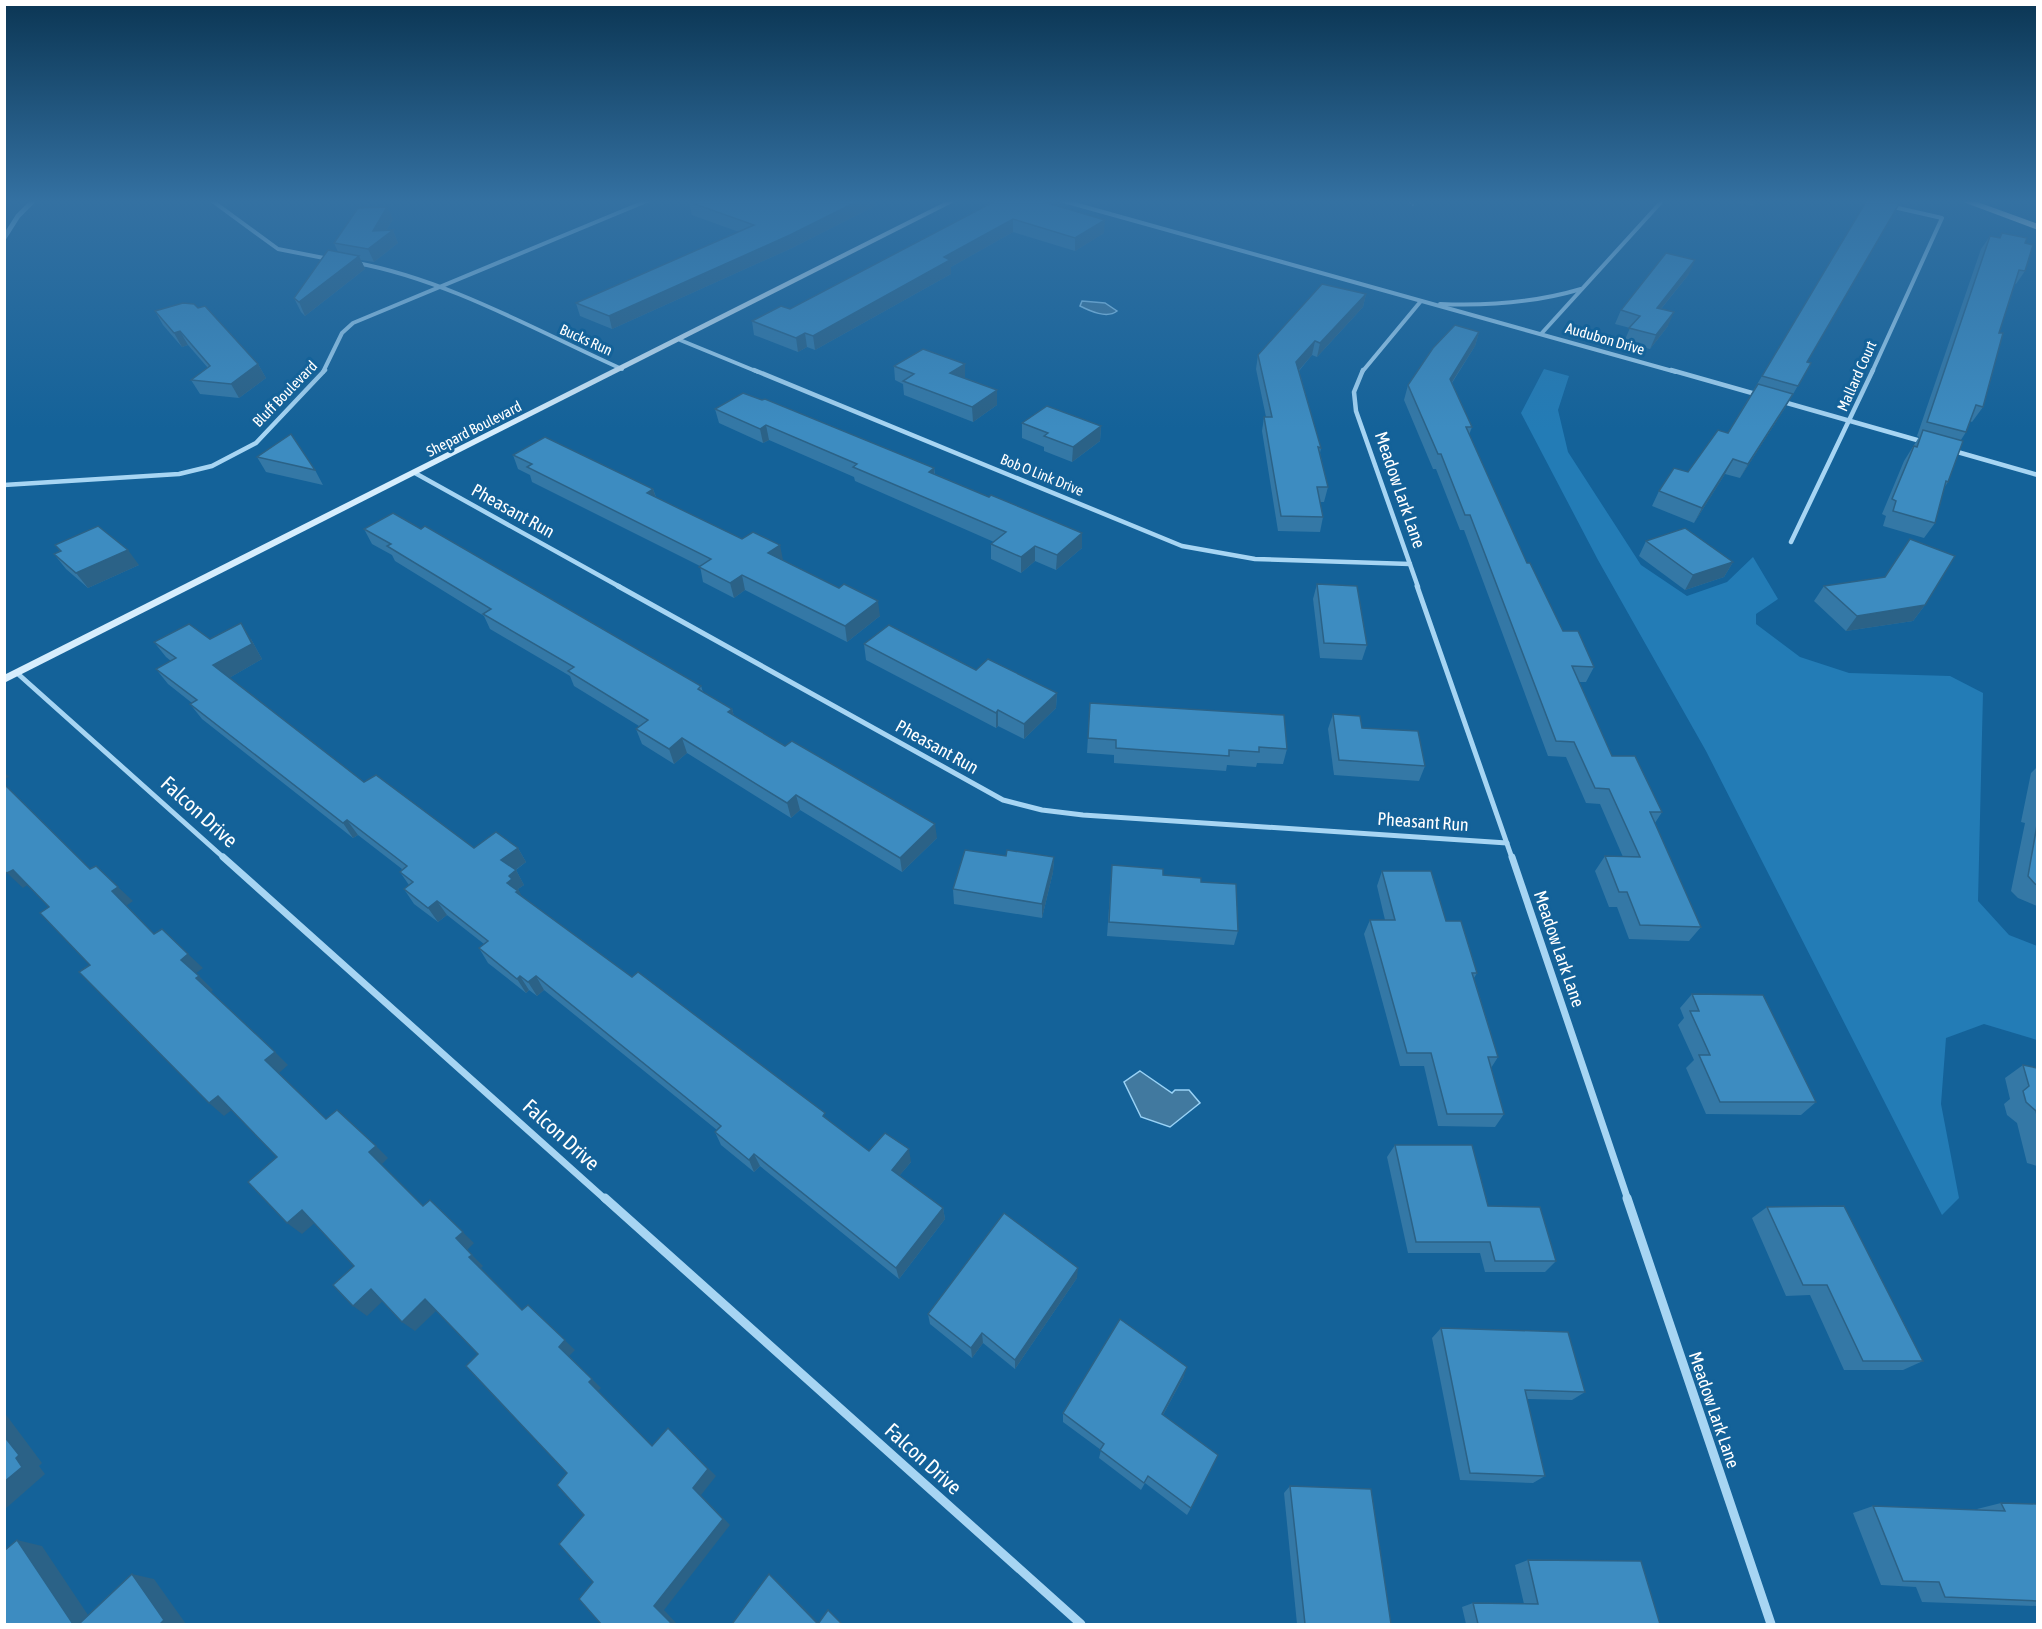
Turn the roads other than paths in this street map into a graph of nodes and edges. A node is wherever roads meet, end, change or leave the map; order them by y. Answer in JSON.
{"nodes":[{"id":1,"x":410,"y":276,"type":"edge"},
{"id":2,"x":466,"y":276,"type":"edge"},
{"id":3,"x":806,"y":276,"type":"edge"},
{"id":4,"x":1332,"y":276,"type":"edge"},
{"id":5,"x":1594,"y":276,"type":"edge"},
{"id":6,"x":1916,"y":276,"type":"edge"},
{"id":7,"x":440,"y":287,"type":"junction"},
{"id":8,"x":1582,"y":289,"type":"junction"},
{"id":9,"x":1421,"y":301,"type":"junction"},
{"id":10,"x":1430,"y":303,"type":"junction"},
{"id":11,"x":1541,"y":334,"type":"junction"},
{"id":12,"x":680,"y":340,"type":"junction"},
{"id":13,"x":622,"y":369,"type":"junction"},
{"id":14,"x":1850,"y":421,"type":"junction"},
{"id":15,"x":1927,"y":443,"type":"edge"},
{"id":16,"x":1949,"y":449,"type":"edge"},
{"id":17,"x":416,"y":473,"type":"junction"},
{"id":18,"x":2037,"y":475,"type":"edge"},
{"id":19,"x":4,"y":485,"type":"edge"},
{"id":20,"x":1791,"y":542,"type":"dead end"},
{"id":21,"x":1410,"y":564,"type":"junction"},
{"id":22,"x":17,"y":673,"type":"junction"},
{"id":23,"x":4,"y":680,"type":"edge"},
{"id":24,"x":1507,"y":843,"type":"junction"},
{"id":25,"x":1081,"y":1624,"type":"edge"},
{"id":26,"x":1771,"y":1624,"type":"edge"}],
"edges":[{"from":1,"to":7,"type":"street","name":"Bucks Run"},
{"from":2,"to":7,"type":"street","name":"Bluff Boulevard"},
{"from":3,"to":12,"type":"street","name":"Shepard Boulevard"},
{"from":4,"to":9,"type":"street","name":"Audubon Drive"},
{"from":5,"to":8,"type":"street"},
{"from":6,"to":14,"type":"street","name":"Mallard Court"},
{"from":7,"to":13,"type":"street","name":"Bucks Run"},
{"from":7,"to":19,"type":"street","name":"Bluff Boulevard"},
{"from":8,"to":10,"type":"street"},
{"from":8,"to":11,"type":"street"},
{"from":9,"to":10,"type":"street","name":"Audubon Drive"},
{"from":9,"to":21,"type":"street","name":"Meadow Lark Lane"},
{"from":10,"to":11,"type":"street","name":"Audubon Drive"},
{"from":11,"to":14,"type":"street","name":"Audubon Drive"},
{"from":12,"to":13,"type":"street","name":"Shepard Boulevard"},
{"from":12,"to":21,"type":"street","name":"Bob O Link Drive"},
{"from":13,"to":17,"type":"street","name":"Shepard Boulevard"},
{"from":14,"to":15,"type":"street","name":"Audubon Drive"},
{"from":14,"to":20,"type":"street","name":"Mallard Court"},
{"from":16,"to":18,"type":"street"},
{"from":17,"to":22,"type":"street","name":"Shepard Boulevard"},
{"from":17,"to":24,"type":"street","name":"Pheasant Run"},
{"from":21,"to":24,"type":"street","name":"Meadow Lark Lane"},
{"from":22,"to":23,"type":"street","name":"Shepard Boulevard"},
{"from":22,"to":25,"type":"street","name":"Falcon Drive"},
{"from":24,"to":26,"type":"street","name":"Meadow Lark Lane"}]}
